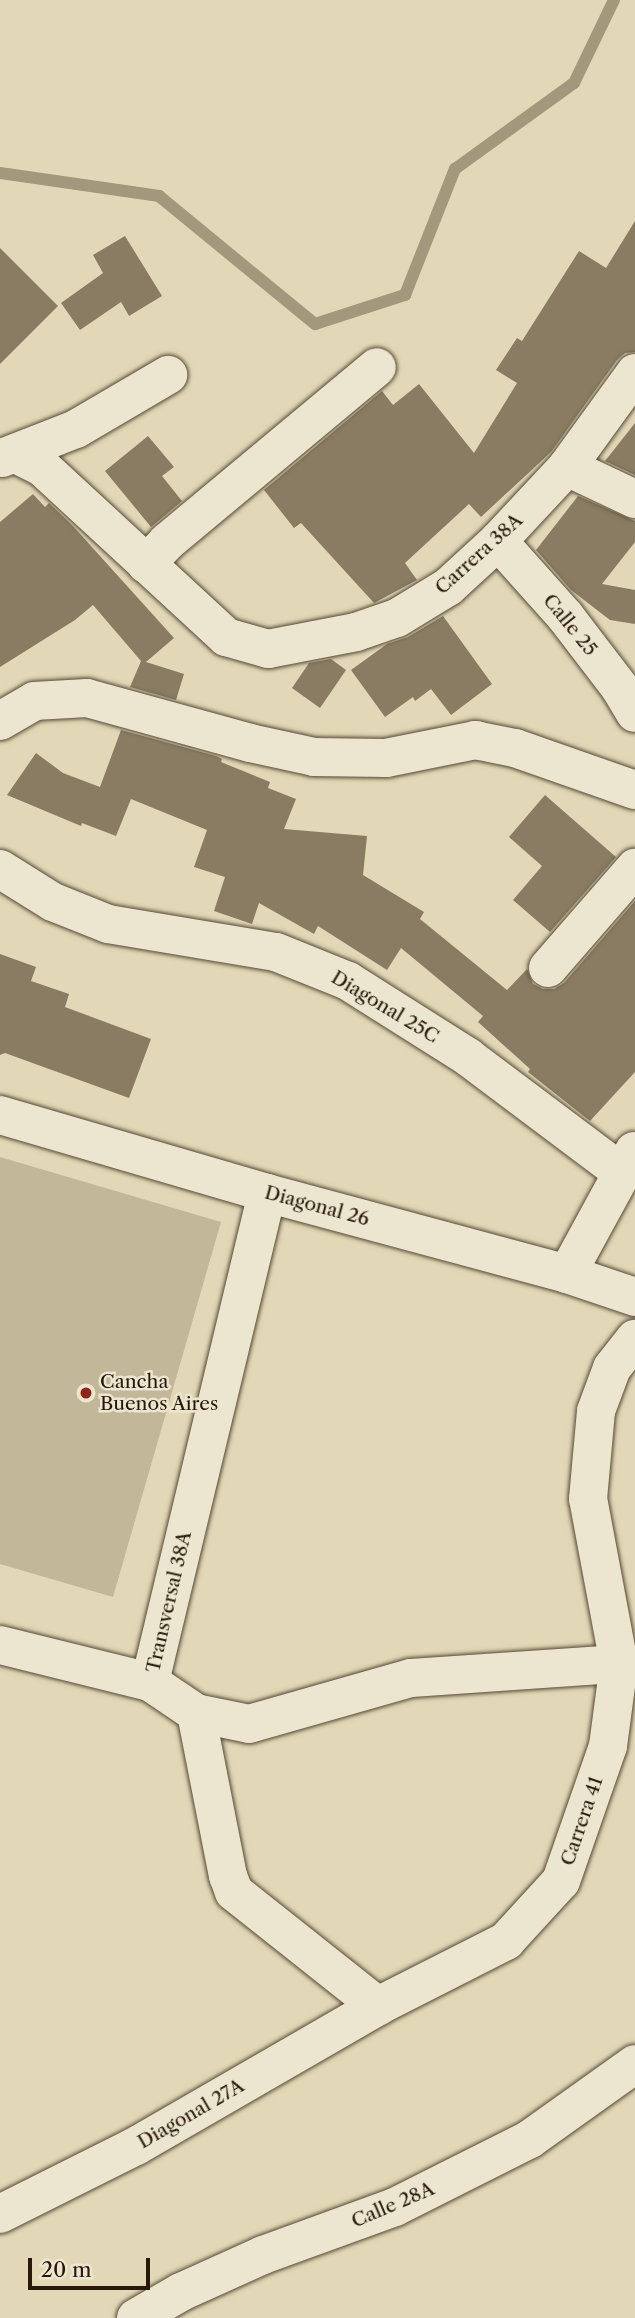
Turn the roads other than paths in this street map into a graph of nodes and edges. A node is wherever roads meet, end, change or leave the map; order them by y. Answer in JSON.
{"nodes":[{"id":1,"x":377,"y":367,"type":"dead end"},
{"id":2,"x":635,"y":373,"type":"edge"},
{"id":3,"x":169,"y":375,"type":"dead end"},
{"id":4,"x":8,"y":456,"type":"edge"},
{"id":5,"x":567,"y":467,"type":"junction"},
{"id":6,"x":635,"y":499,"type":"edge"},
{"id":7,"x":498,"y":541,"type":"junction"},
{"id":8,"x":146,"y":564,"type":"junction"},
{"id":9,"x":635,"y":713,"type":"edge"},
{"id":10,"x":0,"y":721,"type":"edge"},
{"id":11,"x":635,"y":790,"type":"edge"},
{"id":12,"x":635,"y":868,"type":"edge"},
{"id":13,"x":0,"y":869,"type":"edge"},
{"id":14,"x":548,"y":968,"type":"dead end"},
{"id":15,"x":0,"y":1115,"type":"edge"},
{"id":16,"x":628,"y":1160,"type":"edge"},
{"id":17,"x":267,"y":1193,"type":"junction"},
{"id":18,"x":567,"y":1274,"type":"junction"},
{"id":19,"x":635,"y":1297,"type":"edge"},
{"id":20,"x":635,"y":1339,"type":"edge"},
{"id":21,"x":0,"y":1645,"type":"edge"},
{"id":22,"x":627,"y":1666,"type":"edge"},
{"id":23,"x":150,"y":1682,"type":"junction"},
{"id":24,"x":196,"y":1713,"type":"junction"},
{"id":25,"x":378,"y":2006,"type":"junction"},
{"id":26,"x":635,"y":2064,"type":"edge"},
{"id":27,"x":0,"y":2214,"type":"edge"},
{"id":28,"x":136,"y":2318,"type":"edge"}],
"edges":[{"from":1,"to":8,"type":"street"},
{"from":2,"to":5,"type":"street","name":"Carrera 38A"},
{"from":3,"to":4,"type":"street"},
{"from":4,"to":8,"type":"street"},
{"from":5,"to":6,"type":"street"},
{"from":5,"to":7,"type":"street","name":"Carrera 38A"},
{"from":7,"to":8,"type":"street","name":"Carrera 38A"},
{"from":7,"to":9,"type":"street","name":"Calle 25"},
{"from":10,"to":11,"type":"street"},
{"from":12,"to":14,"type":"street"},
{"from":13,"to":16,"type":"street","name":"Diagonal 25C"},
{"from":15,"to":17,"type":"street","name":"Diagonal 26"},
{"from":16,"to":18,"type":"street"},
{"from":17,"to":18,"type":"street","name":"Diagonal 26"},
{"from":17,"to":23,"type":"street","name":"Transversal 38A"},
{"from":18,"to":19,"type":"street","name":"Diagonal 26"},
{"from":20,"to":22,"type":"street","name":"Carrera 41"},
{"from":21,"to":23,"type":"street"},
{"from":22,"to":24,"type":"street"},
{"from":22,"to":25,"type":"street","name":"Carrera 41"},
{"from":23,"to":24,"type":"street","name":"Transversal 38A"},
{"from":24,"to":25,"type":"street"},
{"from":25,"to":27,"type":"street","name":"Diagonal 27A"},
{"from":26,"to":28,"type":"street","name":"Calle 28A"}]}
